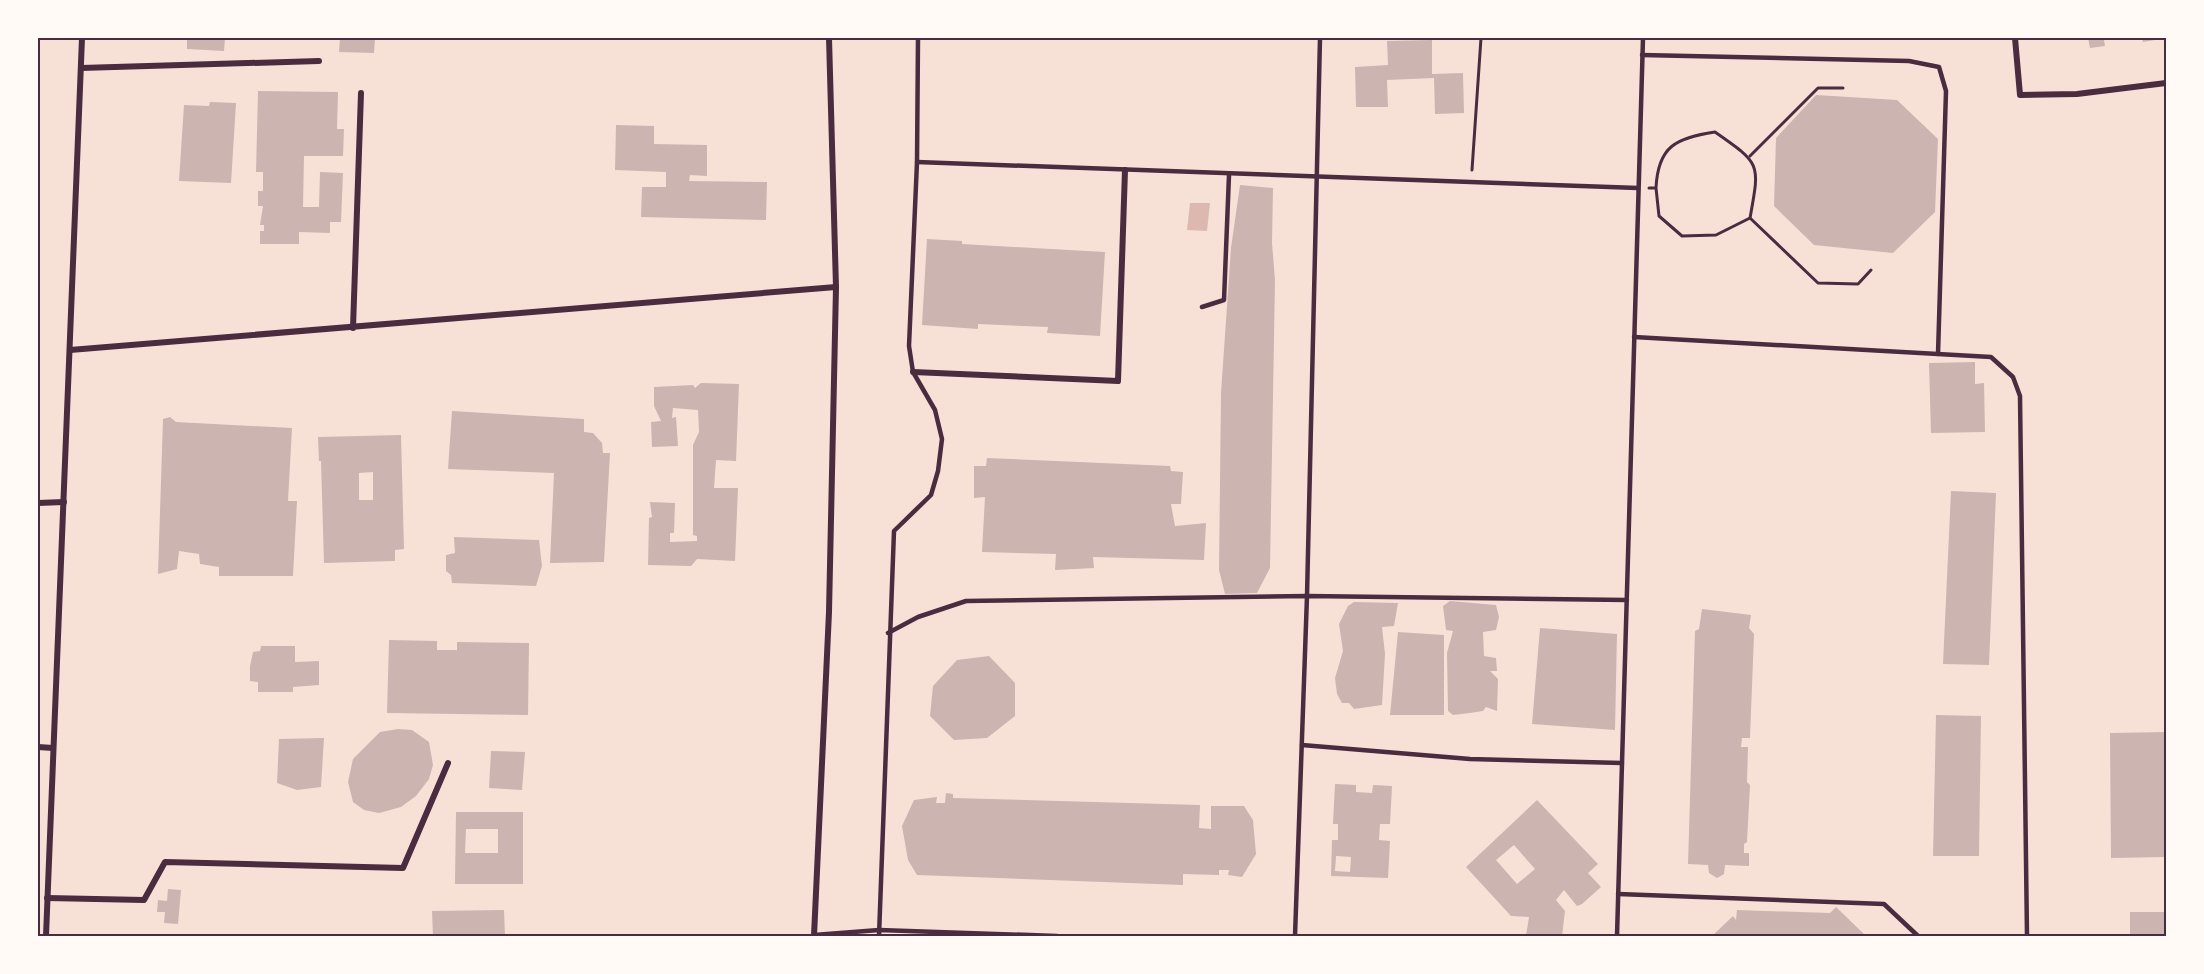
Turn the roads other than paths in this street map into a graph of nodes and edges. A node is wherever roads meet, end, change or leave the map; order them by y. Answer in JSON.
{"nodes":[{"id":1,"x":82,"y":38,"type":"edge"},
{"id":2,"x":829,"y":38,"type":"edge"},
{"id":3,"x":918,"y":38,"type":"edge"},
{"id":4,"x":1320,"y":38,"type":"edge"},
{"id":5,"x":1643,"y":38,"type":"edge"},
{"id":6,"x":2015,"y":38,"type":"edge"},
{"id":7,"x":1642,"y":55,"type":"junction"},
{"id":8,"x":319,"y":61,"type":"dead end"},
{"id":9,"x":81,"y":68,"type":"junction"},
{"id":10,"x":2166,"y":83,"type":"edge"},
{"id":11,"x":361,"y":93,"type":"dead end"},
{"id":12,"x":917,"y":162,"type":"junction"},
{"id":13,"x":1125,"y":170,"type":"junction"},
{"id":14,"x":1229,"y":175,"type":"junction"},
{"id":15,"x":1317,"y":178,"type":"junction"},
{"id":16,"x":1638,"y":188,"type":"junction"},
{"id":17,"x":836,"y":287,"type":"junction"},
{"id":18,"x":1202,"y":307,"type":"dead end"},
{"id":19,"x":353,"y":328,"type":"junction"},
{"id":20,"x":1634,"y":337,"type":"junction"},
{"id":21,"x":70,"y":350,"type":"junction"},
{"id":22,"x":1938,"y":354,"type":"junction"},
{"id":23,"x":913,"y":372,"type":"junction"},
{"id":24,"x":64,"y":502,"type":"junction"},
{"id":25,"x":38,"y":503,"type":"edge"},
{"id":26,"x":1307,"y":596,"type":"junction"},
{"id":27,"x":1627,"y":600,"type":"junction"},
{"id":28,"x":888,"y":633,"type":"junction"},
{"id":29,"x":1302,"y":746,"type":"junction"},
{"id":30,"x":38,"y":747,"type":"edge"},
{"id":31,"x":53,"y":748,"type":"junction"},
{"id":32,"x":448,"y":763,"type":"dead end"},
{"id":33,"x":1622,"y":763,"type":"junction"},
{"id":34,"x":1618,"y":894,"type":"junction"},
{"id":35,"x":47,"y":898,"type":"junction"},
{"id":36,"x":879,"y":930,"type":"junction"},
{"id":37,"x":46,"y":936,"type":"edge"},
{"id":38,"x":814,"y":936,"type":"edge"},
{"id":39,"x":879,"y":936,"type":"edge"},
{"id":40,"x":1057,"y":936,"type":"edge"},
{"id":41,"x":1295,"y":936,"type":"edge"},
{"id":42,"x":1617,"y":936,"type":"edge"},
{"id":43,"x":1918,"y":936,"type":"edge"},
{"id":44,"x":2027,"y":936,"type":"edge"}],
"edges":[{"from":1,"to":9,"type":"street"},
{"from":2,"to":17,"type":"street"},
{"from":3,"to":12,"type":"lane"},
{"from":4,"to":15,"type":"lane"},
{"from":5,"to":7,"type":"lane"},
{"from":6,"to":10,"type":"street"},
{"from":7,"to":16,"type":"lane"},
{"from":7,"to":22,"type":"lane"},
{"from":8,"to":9,"type":"street"},
{"from":9,"to":21,"type":"street"},
{"from":11,"to":19,"type":"street"},
{"from":12,"to":13,"type":"lane"},
{"from":12,"to":23,"type":"lane"},
{"from":13,"to":14,"type":"lane"},
{"from":13,"to":23,"type":"street"},
{"from":14,"to":15,"type":"lane"},
{"from":14,"to":18,"type":"lane"},
{"from":15,"to":16,"type":"lane"},
{"from":15,"to":26,"type":"lane"},
{"from":16,"to":20,"type":"lane"},
{"from":17,"to":19,"type":"street"},
{"from":17,"to":38,"type":"street"},
{"from":19,"to":21,"type":"street"},
{"from":20,"to":22,"type":"lane"},
{"from":20,"to":27,"type":"lane"},
{"from":21,"to":24,"type":"street"},
{"from":22,"to":44,"type":"lane"},
{"from":23,"to":28,"type":"lane"},
{"from":24,"to":25,"type":"street"},
{"from":24,"to":31,"type":"street"},
{"from":26,"to":27,"type":"lane"},
{"from":26,"to":28,"type":"lane"},
{"from":26,"to":29,"type":"lane"},
{"from":27,"to":33,"type":"lane"},
{"from":28,"to":36,"type":"lane"},
{"from":29,"to":33,"type":"lane"},
{"from":29,"to":41,"type":"lane"},
{"from":30,"to":31,"type":"street"},
{"from":31,"to":35,"type":"street"},
{"from":32,"to":35,"type":"street"},
{"from":33,"to":34,"type":"lane"},
{"from":34,"to":42,"type":"lane"},
{"from":34,"to":43,"type":"lane"},
{"from":35,"to":37,"type":"street"},
{"from":36,"to":38,"type":"lane"},
{"from":36,"to":39,"type":"lane"},
{"from":36,"to":40,"type":"lane"}]}
